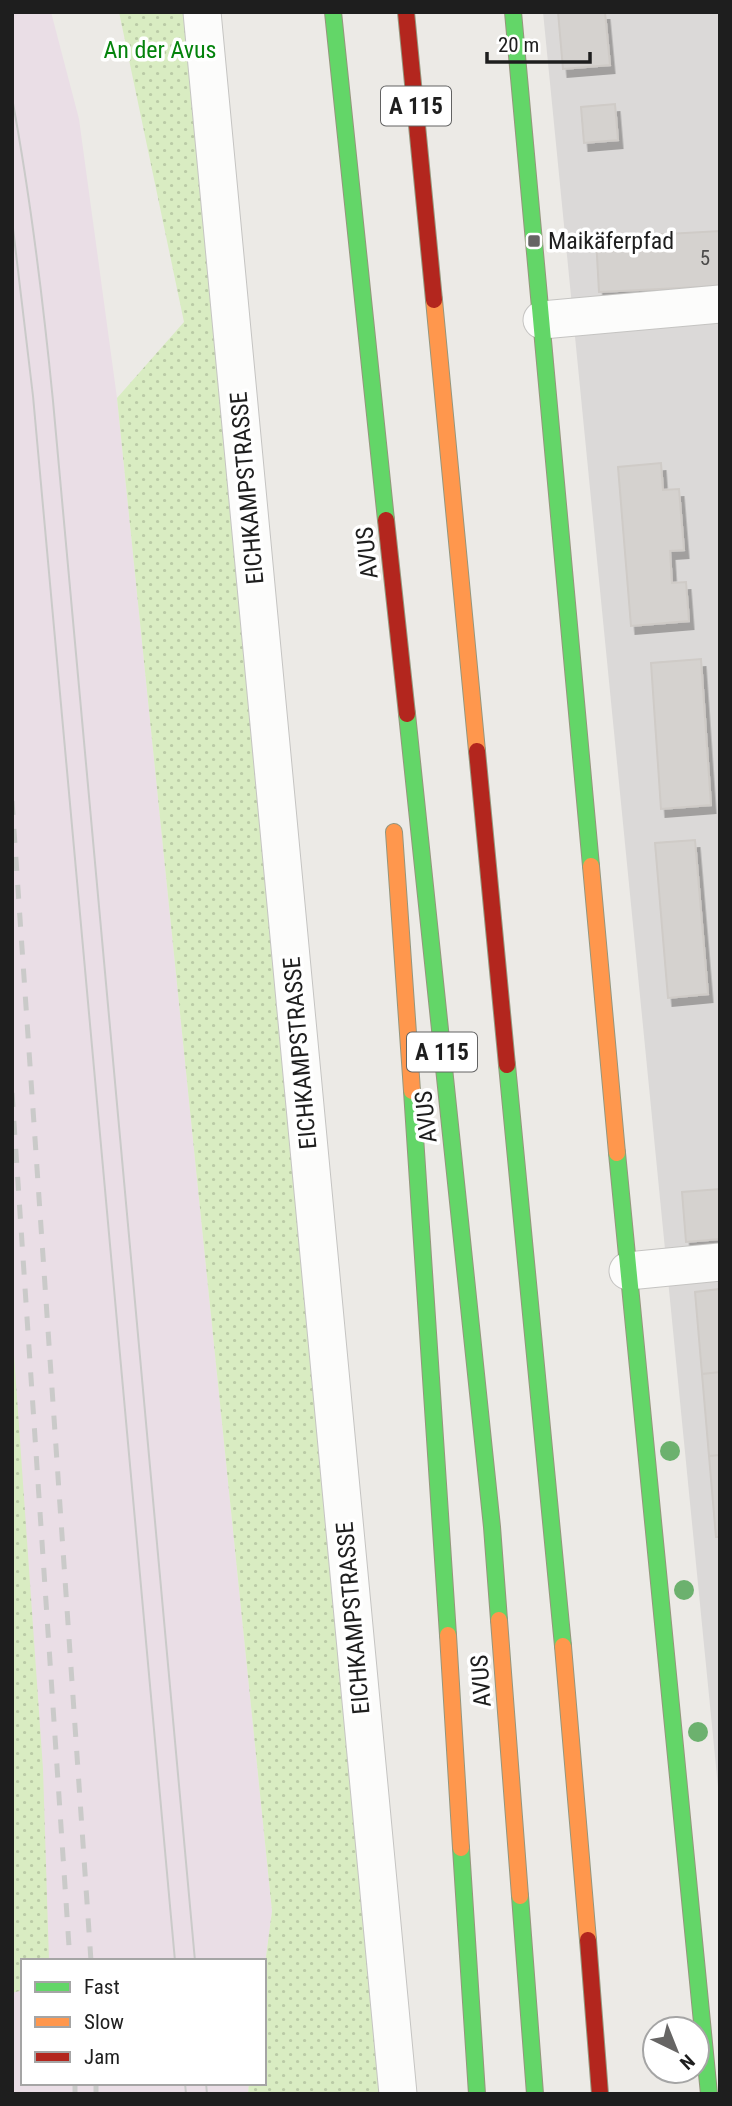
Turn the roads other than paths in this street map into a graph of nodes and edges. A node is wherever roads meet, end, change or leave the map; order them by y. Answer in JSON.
{"nodes":[{"id":1,"x":202,"y":12,"type":"edge"},
{"id":2,"x":319,"y":12,"type":"edge"},
{"id":3,"x":334,"y":12,"type":"edge"},
{"id":4,"x":406,"y":12,"type":"edge"},
{"id":5,"x":513,"y":12,"type":"edge"},
{"id":6,"x":720,"y":304,"type":"edge"},
{"id":7,"x":542,"y":320,"type":"junction"},
{"id":8,"x":354,"y":372,"type":"dead end"},
{"id":9,"x":393,"y":818,"type":"dead end"},
{"id":10,"x":720,"y":1262,"type":"edge"},
{"id":11,"x":628,"y":1271,"type":"junction"},
{"id":12,"x":712,"y":2083,"type":"edge"},
{"id":13,"x":398,"y":2094,"type":"edge"},
{"id":14,"x":477,"y":2094,"type":"edge"},
{"id":15,"x":535,"y":2094,"type":"edge"},
{"id":16,"x":600,"y":2094,"type":"edge"}],
"edges":[{"from":1,"to":13,"type":"street","name":"EICHKAMPSTRASSE"},
{"from":2,"to":8,"type":"main road"},
{"from":3,"to":15,"type":"main road","name":"AVUS","number":"A 115"},
{"from":4,"to":16,"type":"main road","number":"A 115"},
{"from":5,"to":7,"type":"main road"},
{"from":6,"to":7,"type":"street"},
{"from":7,"to":11,"type":"main road"},
{"from":9,"to":14,"type":"main road"},
{"from":10,"to":11,"type":"street"},
{"from":11,"to":12,"type":"main road"}]}
